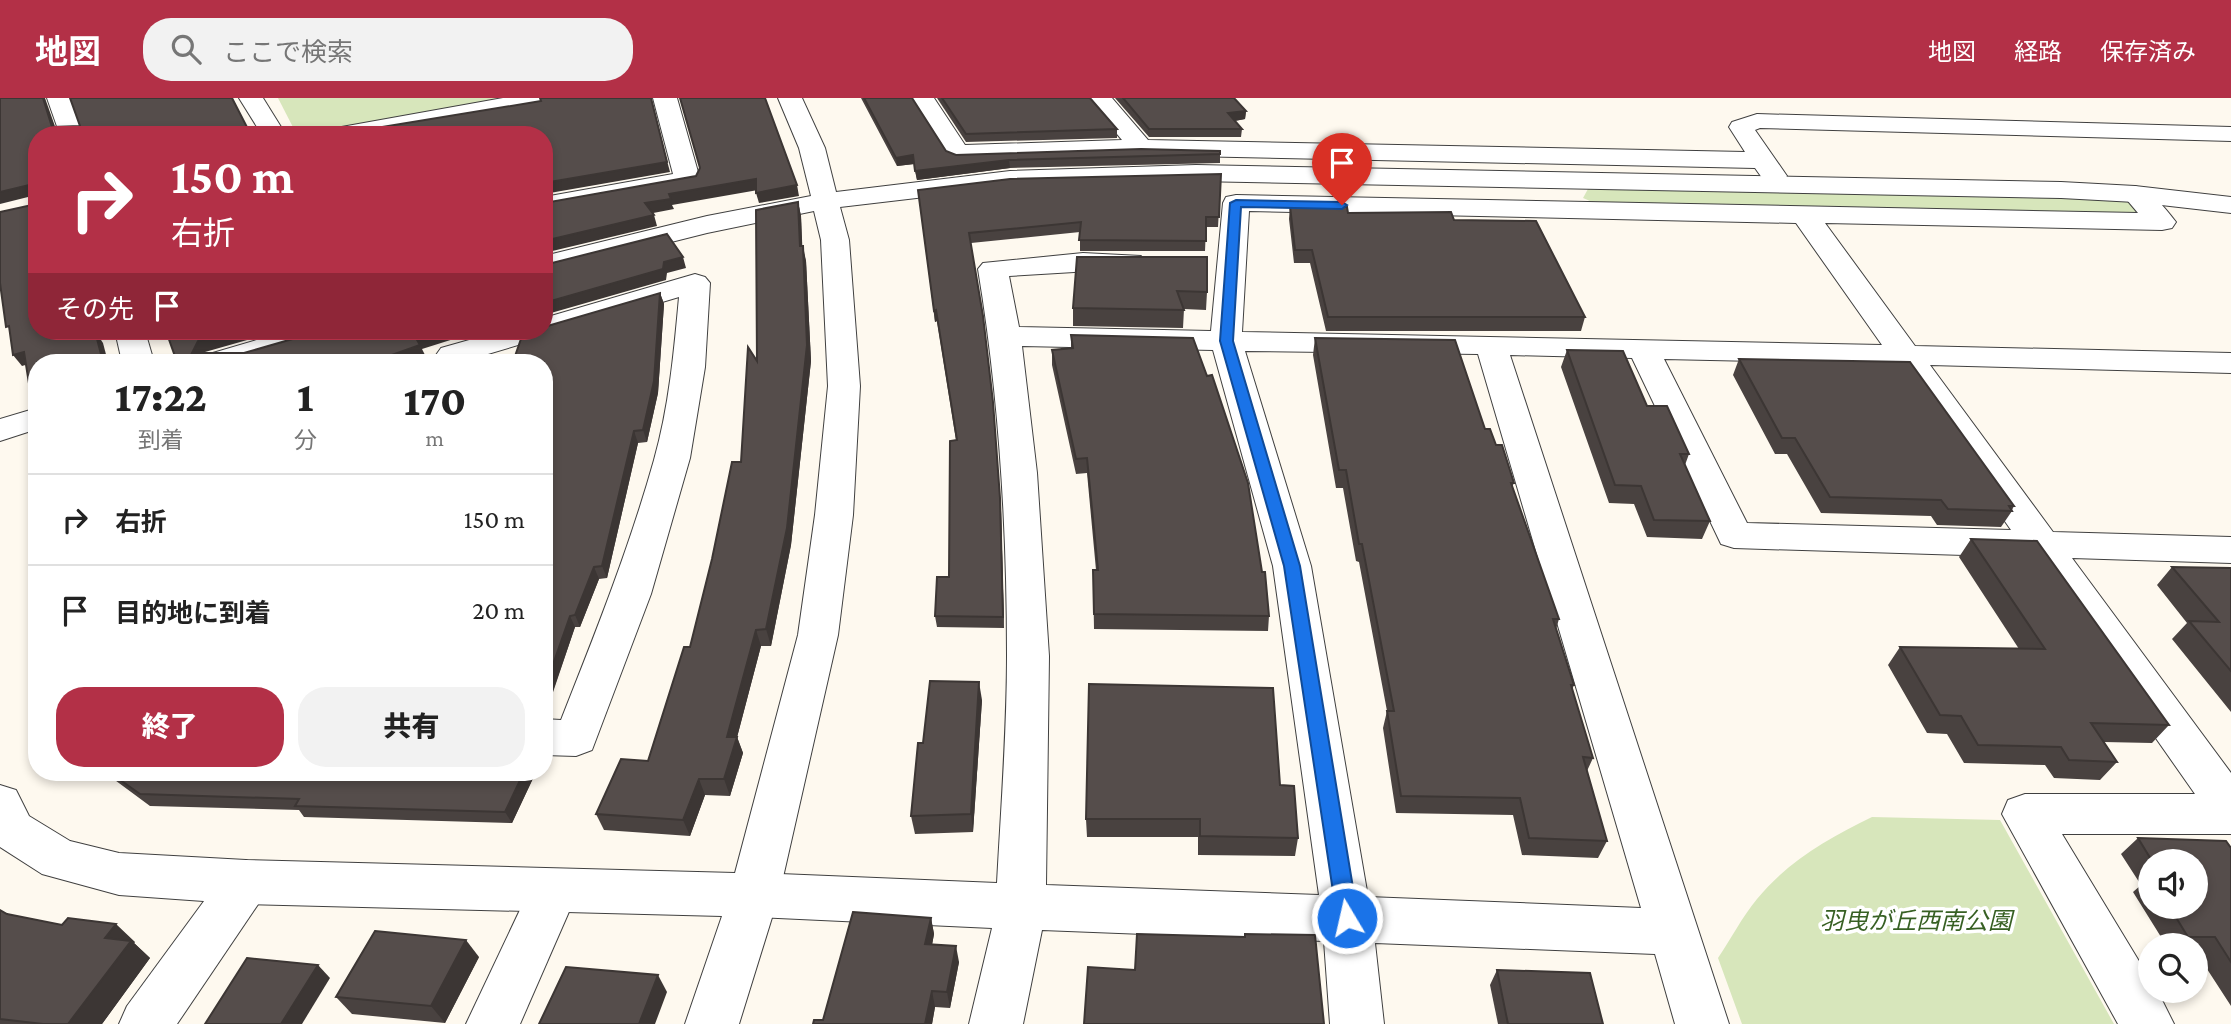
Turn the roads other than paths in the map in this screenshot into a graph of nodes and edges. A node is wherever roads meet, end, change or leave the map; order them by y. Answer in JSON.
{"nodes":[{"id":1,"x":59,"y":98,"type":"edge"},
{"id":2,"x":251,"y":98,"type":"edge"},
{"id":3,"x":543,"y":98,"type":"edge"},
{"id":4,"x":665,"y":98,"type":"edge"},
{"id":5,"x":790,"y":98,"type":"edge"},
{"id":6,"x":922,"y":98,"type":"edge"},
{"id":7,"x":1098,"y":98,"type":"edge"},
{"id":8,"x":485,"y":108,"type":"junction"},
{"id":9,"x":69,"y":126,"type":"edge"},
{"id":10,"x":268,"y":126,"type":"edge"},
{"id":11,"x":386,"y":126,"type":"edge"},
{"id":12,"x":489,"y":126,"type":"edge"},
{"id":13,"x":2231,"y":134,"type":"edge"},
{"id":14,"x":1141,"y":147,"type":"junction"},
{"id":15,"x":1762,"y":160,"type":"junction"},
{"id":16,"x":1569,"y":181,"type":"junction"},
{"id":17,"x":1781,"y":185,"type":"junction"},
{"id":18,"x":2134,"y":194,"type":"junction"},
{"id":19,"x":827,"y":201,"type":"junction"},
{"id":20,"x":553,"y":203,"type":"edge"},
{"id":21,"x":2231,"y":205,"type":"edge"},
{"id":22,"x":1579,"y":210,"type":"junction"},
{"id":23,"x":1804,"y":214,"type":"junction"},
{"id":24,"x":1233,"y":262,"type":"junction"},
{"id":25,"x":553,"y":263,"type":"edge"},
{"id":26,"x":553,"y":325,"type":"edge"},
{"id":27,"x":1005,"y":336,"type":"junction"},
{"id":28,"x":289,"y":340,"type":"edge"},
{"id":29,"x":508,"y":340,"type":"edge"},
{"id":30,"x":1226,"y":341,"type":"junction"},
{"id":31,"x":1491,"y":345,"type":"junction"},
{"id":32,"x":1643,"y":348,"type":"junction"},
{"id":33,"x":243,"y":354,"type":"edge"},
{"id":34,"x":467,"y":354,"type":"edge"},
{"id":35,"x":1908,"y":355,"type":"junction"},
{"id":36,"x":2231,"y":363,"type":"edge"},
{"id":37,"x":28,"y":421,"type":"edge"},
{"id":38,"x":0,"y":430,"type":"edge"},
{"id":39,"x":2041,"y":546,"type":"junction"},
{"id":40,"x":2231,"y":550,"type":"edge"},
{"id":41,"x":553,"y":737,"type":"edge"},
{"id":42,"x":0,"y":804,"type":"edge"},
{"id":43,"x":2231,"y":809,"type":"edge"},
{"id":44,"x":2231,"y":814,"type":"edge"},
{"id":45,"x":246,"y":881,"type":"junction"},
{"id":46,"x":553,"y":891,"type":"junction"},
{"id":47,"x":754,"y":895,"type":"junction"},
{"id":48,"x":1021,"y":908,"type":"junction"},
{"id":49,"x":1347,"y":918,"type":"junction"},
{"id":50,"x":1672,"y":932,"type":"junction"},
{"id":51,"x":146,"y":1024,"type":"edge"},
{"id":52,"x":493,"y":1024,"type":"edge"},
{"id":53,"x":712,"y":1024,"type":"edge"},
{"id":54,"x":996,"y":1024,"type":"edge"},
{"id":55,"x":1357,"y":1024,"type":"edge"},
{"id":56,"x":1702,"y":1024,"type":"edge"},
{"id":57,"x":2147,"y":1024,"type":"edge"}],
"edges":[{"from":1,"to":9,"type":"street"},
{"from":2,"to":10,"type":"street"},
{"from":3,"to":8,"type":"street"},
{"from":4,"to":20,"type":"street"},
{"from":5,"to":19,"type":"street"},
{"from":6,"to":14,"type":"street"},
{"from":7,"to":14,"type":"street"},
{"from":8,"to":11,"type":"street"},
{"from":8,"to":12,"type":"street"},
{"from":13,"to":15,"type":"street"},
{"from":14,"to":15,"type":"street"},
{"from":15,"to":17,"type":"street"},
{"from":16,"to":17,"type":"street"},
{"from":16,"to":19,"type":"street"},
{"from":16,"to":22,"type":"street"},
{"from":17,"to":18,"type":"street"},
{"from":18,"to":21,"type":"street"},
{"from":18,"to":23,"type":"street"},
{"from":19,"to":25,"type":"street"},
{"from":19,"to":47,"type":"street"},
{"from":22,"to":23,"type":"street"},
{"from":22,"to":24,"type":"street"},
{"from":23,"to":35,"type":"street"},
{"from":24,"to":27,"type":"street"},
{"from":24,"to":30,"type":"street"},
{"from":26,"to":41,"type":"street"},
{"from":27,"to":30,"type":"street"},
{"from":27,"to":48,"type":"street"},
{"from":28,"to":33,"type":"street"},
{"from":29,"to":34,"type":"street"},
{"from":30,"to":31,"type":"street"},
{"from":30,"to":49,"type":"street"},
{"from":31,"to":32,"type":"street"},
{"from":31,"to":50,"type":"street"},
{"from":32,"to":35,"type":"street"},
{"from":32,"to":39,"type":"street"},
{"from":35,"to":36,"type":"street"},
{"from":35,"to":39,"type":"street"},
{"from":37,"to":38,"type":"street"},
{"from":39,"to":40,"type":"street"},
{"from":39,"to":43,"type":"street"},
{"from":42,"to":45,"type":"street"},
{"from":44,"to":57,"type":"street"},
{"from":45,"to":46,"type":"street"},
{"from":45,"to":51,"type":"street"},
{"from":46,"to":47,"type":"street"},
{"from":46,"to":52,"type":"street"},
{"from":47,"to":48,"type":"street"},
{"from":47,"to":53,"type":"street"},
{"from":48,"to":49,"type":"street"},
{"from":48,"to":54,"type":"street"},
{"from":49,"to":50,"type":"street"},
{"from":49,"to":55,"type":"street"},
{"from":50,"to":56,"type":"street"}]}
